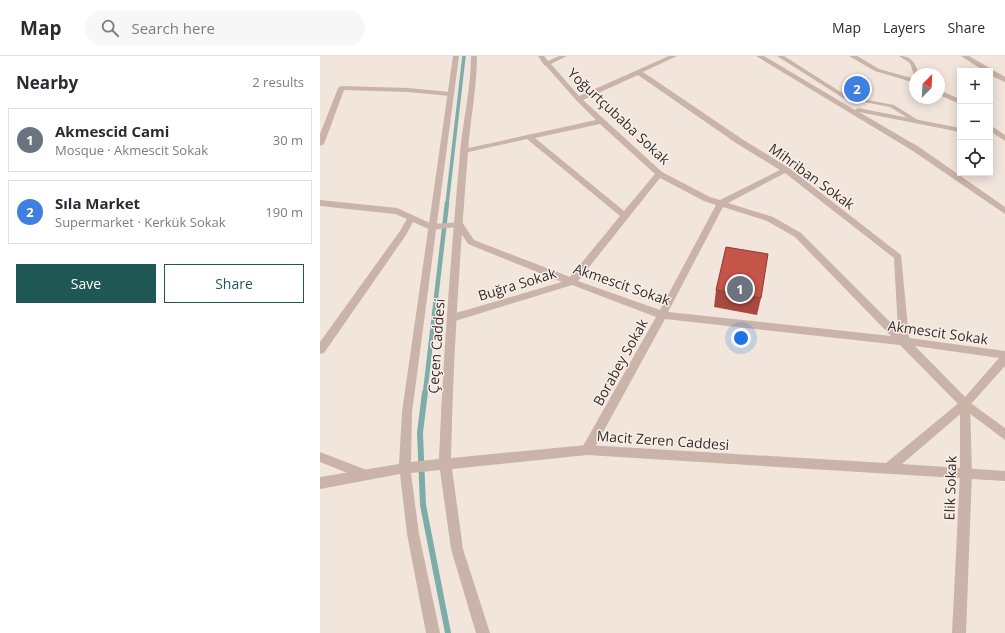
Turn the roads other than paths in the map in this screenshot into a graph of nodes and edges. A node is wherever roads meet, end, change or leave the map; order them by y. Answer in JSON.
{"nodes":[{"id":1,"x":456,"y":56,"type":"edge"},
{"id":2,"x":474,"y":56,"type":"edge"},
{"id":3,"x":541,"y":56,"type":"edge"},
{"id":4,"x":564,"y":56,"type":"edge"},
{"id":5,"x":674,"y":56,"type":"edge"},
{"id":6,"x":759,"y":56,"type":"edge"},
{"id":7,"x":780,"y":56,"type":"edge"},
{"id":8,"x":852,"y":56,"type":"edge"},
{"id":9,"x":902,"y":56,"type":"edge"},
{"id":10,"x":964,"y":56,"type":"edge"},
{"id":11,"x":546,"y":64,"type":"junction"},
{"id":12,"x":914,"y":68,"type":"edge"},
{"id":13,"x":985,"y":68,"type":"edge"},
{"id":14,"x":638,"y":72,"type":"junction"},
{"id":15,"x":993,"y":73,"type":"edge"},
{"id":16,"x":909,"y":79,"type":"edge"},
{"id":17,"x":1005,"y":80,"type":"edge"},
{"id":18,"x":450,"y":94,"type":"junction"},
{"id":19,"x":945,"y":95,"type":"edge"},
{"id":20,"x":578,"y":99,"type":"junction"},
{"id":21,"x":957,"y":101,"type":"edge"},
{"id":22,"x":845,"y":106,"type":"junction"},
{"id":23,"x":320,"y":121,"type":"edge"},
{"id":24,"x":602,"y":121,"type":"junction"},
{"id":25,"x":328,"y":122,"type":"junction"},
{"id":26,"x":918,"y":122,"type":"junction"},
{"id":27,"x":957,"y":129,"type":"edge"},
{"id":28,"x":993,"y":130,"type":"edge"},
{"id":29,"x":529,"y":137,"type":"junction"},
{"id":30,"x":993,"y":137,"type":"edge"},
{"id":31,"x":1004,"y":139,"type":"edge"},
{"id":32,"x":320,"y":144,"type":"edge"},
{"id":33,"x":464,"y":151,"type":"junction"},
{"id":34,"x":786,"y":170,"type":"junction"},
{"id":35,"x":660,"y":174,"type":"junction"},
{"id":36,"x":320,"y":202,"type":"edge"},
{"id":37,"x":720,"y":203,"type":"junction"},
{"id":38,"x":1005,"y":211,"type":"edge"},
{"id":39,"x":625,"y":216,"type":"junction"},
{"id":40,"x":412,"y":217,"type":"junction"},
{"id":41,"x":459,"y":224,"type":"junction"},
{"id":42,"x":431,"y":227,"type":"junction"},
{"id":43,"x":572,"y":282,"type":"junction"},
{"id":44,"x":662,"y":315,"type":"junction"},
{"id":45,"x":452,"y":318,"type":"junction"},
{"id":46,"x":904,"y":341,"type":"junction"},
{"id":47,"x":320,"y":350,"type":"edge"},
{"id":48,"x":1005,"y":355,"type":"edge"},
{"id":49,"x":1005,"y":359,"type":"edge"},
{"id":50,"x":965,"y":404,"type":"junction"},
{"id":51,"x":1005,"y":435,"type":"edge"},
{"id":52,"x":587,"y":450,"type":"junction"},
{"id":53,"x":320,"y":457,"type":"edge"},
{"id":54,"x":445,"y":463,"type":"junction"},
{"id":55,"x":405,"y":468,"type":"junction"},
{"id":56,"x":888,"y":468,"type":"junction"},
{"id":57,"x":966,"y":474,"type":"junction"},
{"id":58,"x":365,"y":475,"type":"junction"},
{"id":59,"x":1005,"y":476,"type":"edge"},
{"id":60,"x":320,"y":484,"type":"edge"},
{"id":61,"x":433,"y":633,"type":"edge"},
{"id":62,"x":484,"y":633,"type":"edge"},
{"id":63,"x":959,"y":633,"type":"edge"}],
"edges":[{"from":1,"to":18,"type":"street","name":"Çeçen Caddesi"},
{"from":2,"to":33,"type":"street","name":"Çeçen Caddesi"},
{"from":3,"to":11,"type":"street","name":"Yoğurtçubaba Sokak"},
{"from":4,"to":11,"type":"street"},
{"from":5,"to":14,"type":"street"},
{"from":6,"to":22,"type":"street"},
{"from":7,"to":26,"type":"lane"},
{"from":8,"to":16,"type":"street"},
{"from":9,"to":12,"type":"lane"},
{"from":10,"to":13,"type":"street"},
{"from":11,"to":20,"type":"street","name":"Yoğurtçubaba Sokak"},
{"from":14,"to":20,"type":"street"},
{"from":14,"to":34,"type":"street","name":"Mihriban Sokak"},
{"from":15,"to":17,"type":"street"},
{"from":18,"to":25,"type":"street"},
{"from":18,"to":42,"type":"street","name":"Çeçen Caddesi"},
{"from":19,"to":21,"type":"street"},
{"from":20,"to":24,"type":"street","name":"Yoğurtçubaba Sokak"},
{"from":22,"to":26,"type":"street"},
{"from":22,"to":38,"type":"street"},
{"from":23,"to":25,"type":"street"},
{"from":24,"to":29,"type":"street"},
{"from":24,"to":35,"type":"street","name":"Yoğurtçubaba Sokak"},
{"from":25,"to":32,"type":"street"},
{"from":26,"to":27,"type":"street"},
{"from":28,"to":31,"type":"street"},
{"from":29,"to":33,"type":"street"},
{"from":29,"to":39,"type":"street"},
{"from":30,"to":31,"type":"street"},
{"from":33,"to":41,"type":"street","name":"Çeçen Caddesi"},
{"from":34,"to":37,"type":"street"},
{"from":34,"to":46,"type":"street","name":"Mihriban Sokak"},
{"from":35,"to":37,"type":"street","name":"Yoğurtçubaba Sokak"},
{"from":35,"to":39,"type":"street","name":"Buğra Sokak"},
{"from":36,"to":40,"type":"street"},
{"from":37,"to":44,"type":"street","name":"Borabey Sokak"},
{"from":37,"to":46,"type":"street","name":"Yoğurtçubaba Sokak"},
{"from":39,"to":43,"type":"street","name":"Buğra Sokak"},
{"from":40,"to":42,"type":"street"},
{"from":40,"to":47,"type":"street"},
{"from":41,"to":42,"type":"street"},
{"from":41,"to":43,"type":"street","name":"Akmescit Sokak"},
{"from":41,"to":45,"type":"street","name":"Çeçen Caddesi"},
{"from":42,"to":55,"type":"street","name":"Çeçen Caddesi"},
{"from":43,"to":44,"type":"street","name":"Akmescit Sokak"},
{"from":43,"to":45,"type":"street","name":"Buğra Sokak"},
{"from":44,"to":46,"type":"street","name":"Akmescit Sokak"},
{"from":44,"to":52,"type":"street","name":"Borabey Sokak"},
{"from":45,"to":54,"type":"street","name":"Çeçen Caddesi"},
{"from":46,"to":48,"type":"street","name":"Akmescit Sokak"},
{"from":46,"to":50,"type":"street","name":"Yoğurtçubaba Sokak"},
{"from":49,"to":50,"type":"street"},
{"from":50,"to":51,"type":"street","name":"Yoğurtçubaba Sokak"},
{"from":50,"to":56,"type":"street"},
{"from":50,"to":57,"type":"street","name":"Elik Sokak"},
{"from":52,"to":54,"type":"street","name":"Macit Zeren Caddesi"},
{"from":52,"to":56,"type":"street","name":"Macit Zeren Caddesi"},
{"from":53,"to":58,"type":"street"},
{"from":54,"to":55,"type":"street","name":"Macit Zeren Caddesi"},
{"from":54,"to":62,"type":"street","name":"Çeçen Caddesi"},
{"from":55,"to":58,"type":"street","name":"Macit Zeren Caddesi"},
{"from":55,"to":61,"type":"street","name":"Çeçen Caddesi"},
{"from":56,"to":57,"type":"street","name":"Macit Zeren Caddesi"},
{"from":57,"to":59,"type":"street","name":"Macit Zeren Caddesi"},
{"from":57,"to":63,"type":"street","name":"Elik Sokak"},
{"from":58,"to":60,"type":"street","name":"Macit Zeren Caddesi"}]}
